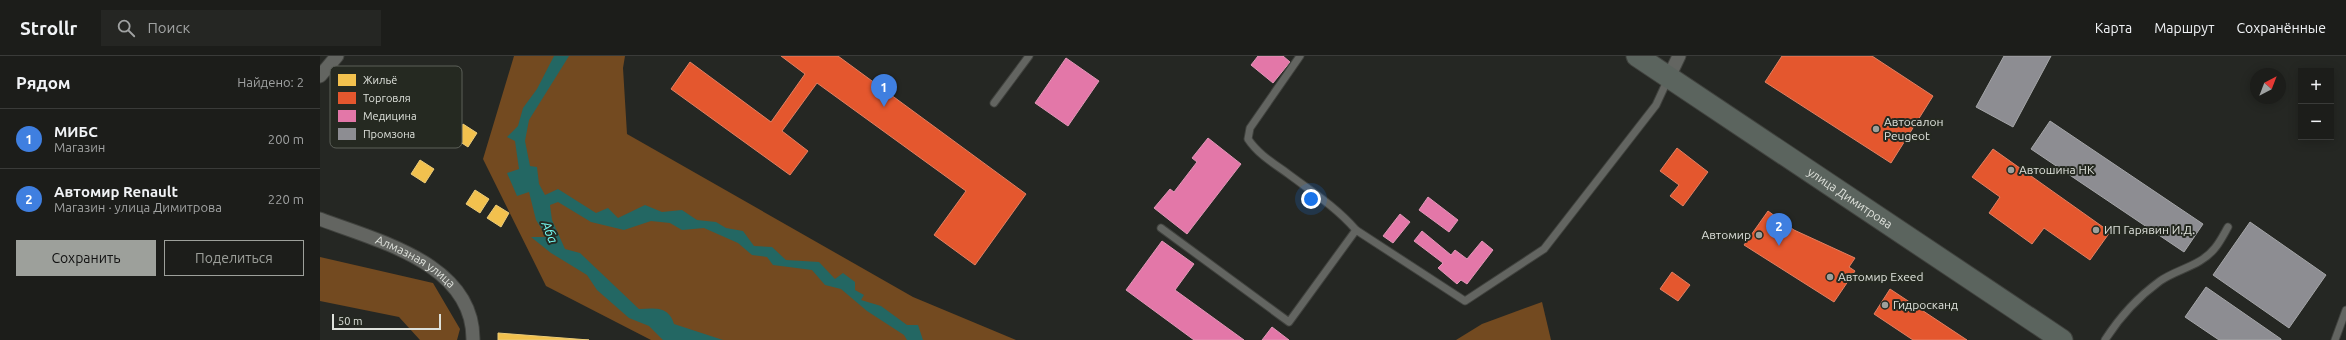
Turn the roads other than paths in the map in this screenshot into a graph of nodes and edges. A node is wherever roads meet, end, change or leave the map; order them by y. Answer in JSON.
{"nodes":[{"id":1,"x":337,"y":56,"type":"edge"},
{"id":2,"x":1029,"y":56,"type":"edge"},
{"id":3,"x":1300,"y":56,"type":"edge"},
{"id":4,"x":1637,"y":56,"type":"edge"},
{"id":5,"x":1679,"y":56,"type":"edge"},
{"id":6,"x":320,"y":76,"type":"edge"},
{"id":7,"x":1668,"y":77,"type":"junction"},
{"id":8,"x":994,"y":104,"type":"dead end"},
{"id":9,"x":320,"y":218,"type":"edge"},
{"id":10,"x":2228,"y":227,"type":"dead end"},
{"id":11,"x":1161,"y":228,"type":"dead end"},
{"id":12,"x":1356,"y":230,"type":"junction"},
{"id":13,"x":2346,"y":310,"type":"edge"},
{"id":14,"x":473,"y":340,"type":"edge"},
{"id":15,"x":2062,"y":340,"type":"edge"},
{"id":16,"x":2105,"y":340,"type":"edge"},
{"id":17,"x":2335,"y":340,"type":"edge"}],
"edges":[{"from":1,"to":6,"type":"street"},
{"from":2,"to":8,"type":"lane"},
{"from":3,"to":12,"type":"lane"},
{"from":4,"to":7,"type":"main road","name":"улица Димитрова"},
{"from":5,"to":7,"type":"street"},
{"from":7,"to":12,"type":"lane"},
{"from":7,"to":15,"type":"main road","name":"улица Димитрова"},
{"from":9,"to":14,"type":"street","name":"Алмазная улица"},
{"from":10,"to":16,"type":"lane"},
{"from":11,"to":12,"type":"lane"},
{"from":13,"to":17,"type":"lane"}]}
